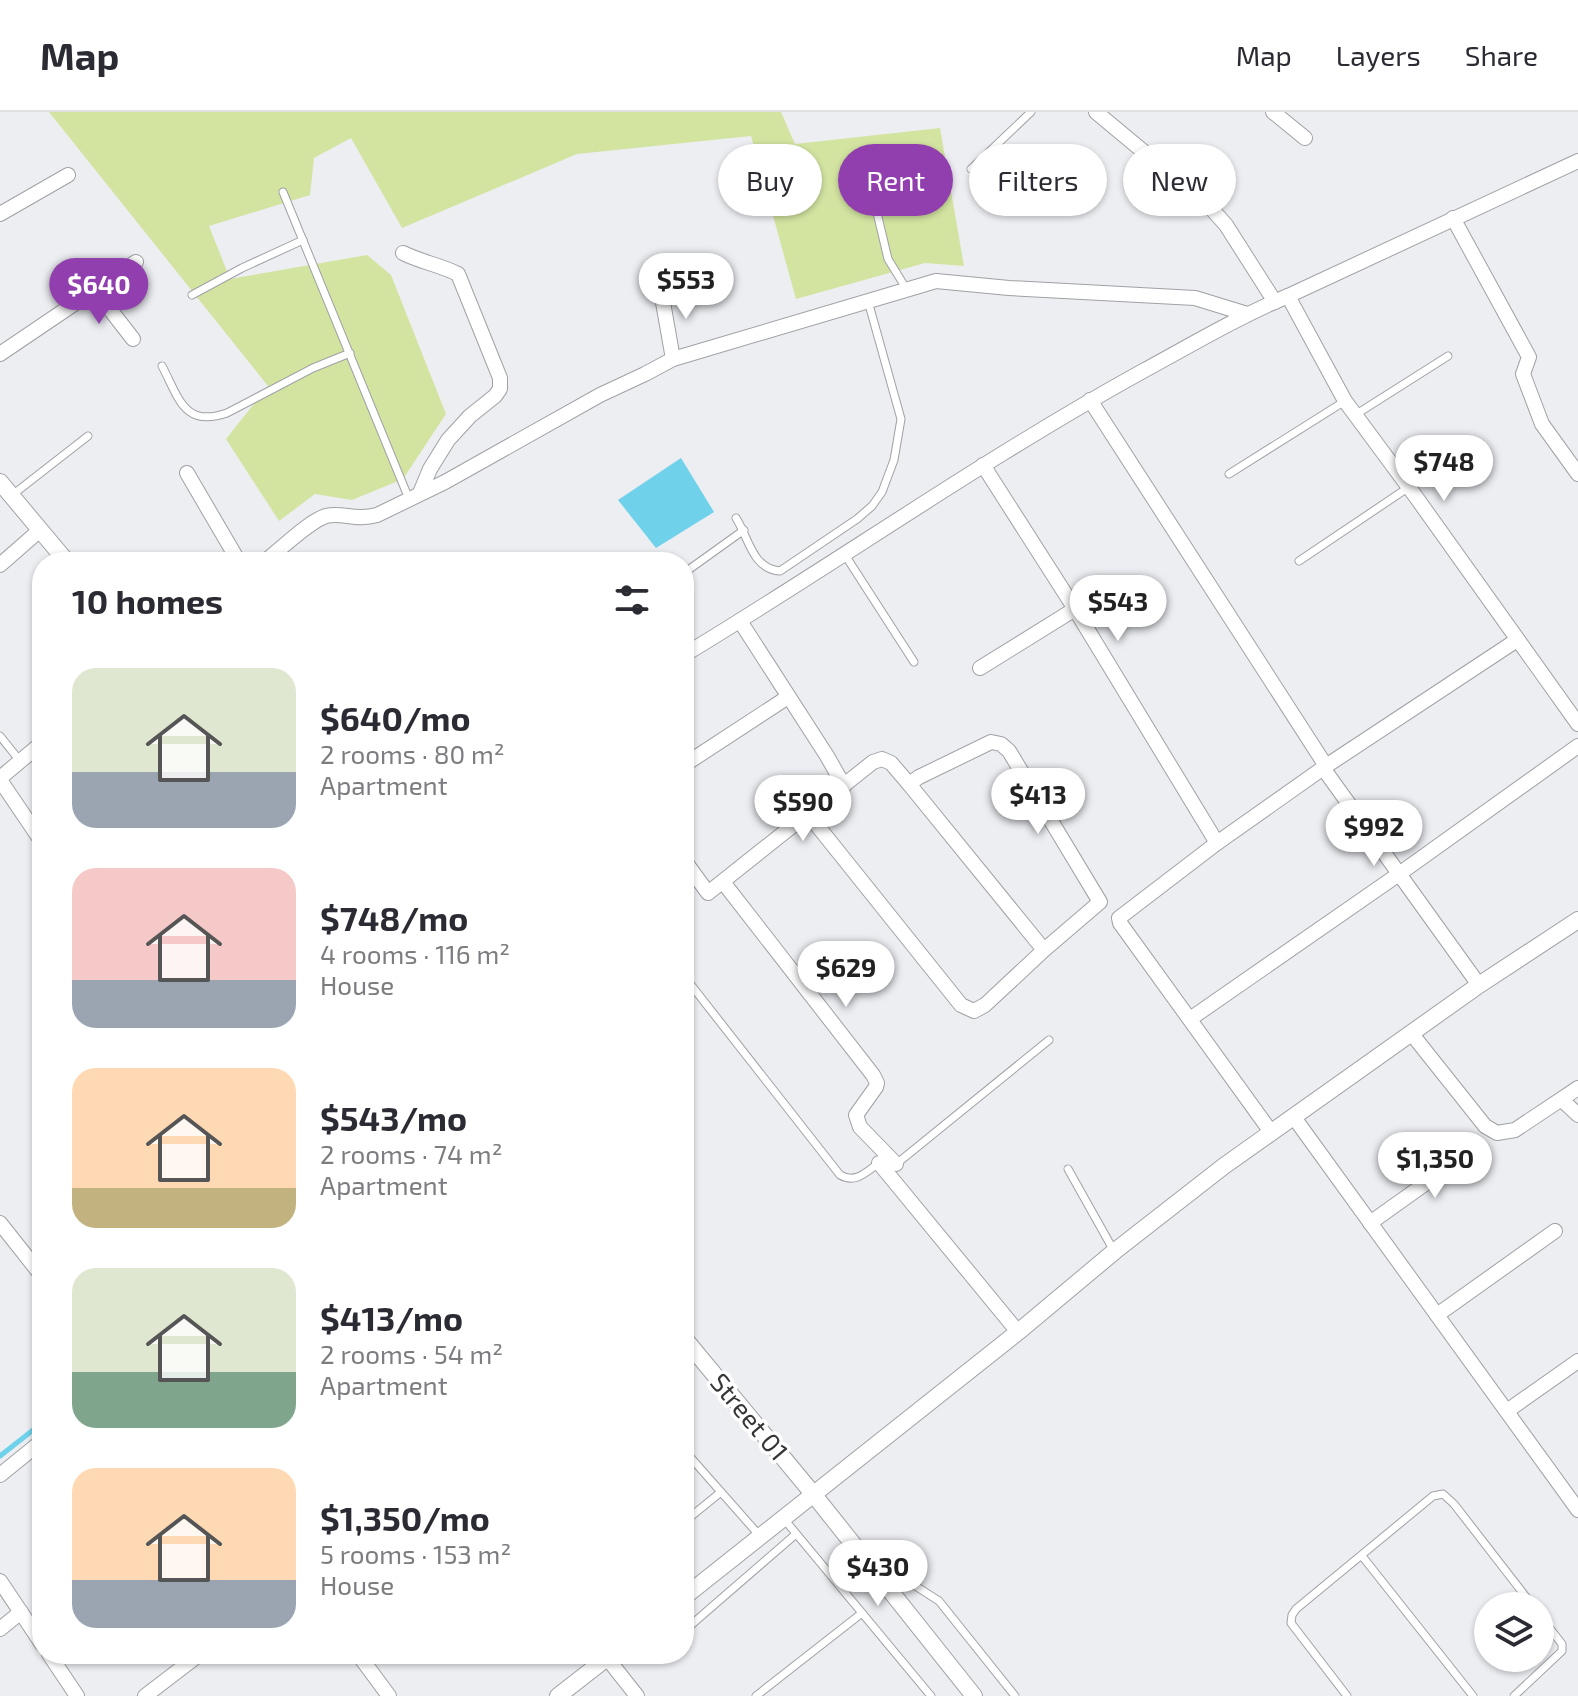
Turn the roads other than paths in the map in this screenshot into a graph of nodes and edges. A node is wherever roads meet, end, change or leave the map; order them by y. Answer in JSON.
{"nodes":[{"id":1,"x":1031,"y":112,"type":"edge"},
{"id":2,"x":1096,"y":112,"type":"edge"},
{"id":3,"x":1278,"y":113,"type":"edge"},
{"id":4,"x":1305,"y":138,"type":"dead end"},
{"id":5,"x":997,"y":144,"type":"edge"},
{"id":6,"x":1578,"y":161,"type":"edge"},
{"id":7,"x":68,"y":175,"type":"dead end"},
{"id":8,"x":283,"y":192,"type":"dead end"},
{"id":9,"x":0,"y":214,"type":"edge"},
{"id":10,"x":878,"y":216,"type":"edge"},
{"id":11,"x":1453,"y":218,"type":"junction"},
{"id":12,"x":303,"y":240,"type":"junction"},
{"id":13,"x":403,"y":253,"type":"dead end"},
{"id":14,"x":136,"y":262,"type":"dead end"},
{"id":15,"x":95,"y":290,"type":"junction"},
{"id":16,"x":907,"y":290,"type":"junction"},
{"id":17,"x":661,"y":291,"type":"dead end"},
{"id":18,"x":192,"y":295,"type":"dead end"},
{"id":19,"x":1282,"y":299,"type":"junction"},
{"id":20,"x":868,"y":301,"type":"junction"},
{"id":21,"x":1247,"y":314,"type":"junction"},
{"id":22,"x":133,"y":339,"type":"dead end"},
{"id":23,"x":350,"y":353,"type":"junction"},
{"id":24,"x":0,"y":354,"type":"edge"},
{"id":25,"x":1448,"y":356,"type":"dead end"},
{"id":26,"x":673,"y":359,"type":"junction"},
{"id":27,"x":162,"y":366,"type":"dead end"},
{"id":28,"x":1090,"y":400,"type":"junction"},
{"id":29,"x":1345,"y":401,"type":"junction"},
{"id":30,"x":1355,"y":415,"type":"junction"},
{"id":31,"x":88,"y":436,"type":"dead end"},
{"id":32,"x":983,"y":465,"type":"junction"},
{"id":33,"x":1576,"y":466,"type":"edge"},
{"id":34,"x":187,"y":473,"type":"dead end"},
{"id":35,"x":1229,"y":474,"type":"dead end"},
{"id":36,"x":0,"y":482,"type":"edge"},
{"id":37,"x":1409,"y":487,"type":"junction"},
{"id":38,"x":11,"y":496,"type":"junction"},
{"id":39,"x":415,"y":496,"type":"junction"},
{"id":40,"x":736,"y":518,"type":"dead end"},
{"id":41,"x":40,"y":530,"type":"junction"},
{"id":42,"x":744,"y":530,"type":"junction"},
{"id":43,"x":59,"y":552,"type":"edge"},
{"id":44,"x":233,"y":552,"type":"edge"},
{"id":45,"x":276,"y":552,"type":"edge"},
{"id":46,"x":845,"y":555,"type":"junction"},
{"id":47,"x":1299,"y":561,"type":"dead end"},
{"id":48,"x":0,"y":565,"type":"edge"},
{"id":49,"x":694,"y":566,"type":"edge"},
{"id":50,"x":1075,"y":609,"type":"junction"},
{"id":51,"x":740,"y":621,"type":"junction"},
{"id":52,"x":1517,"y":640,"type":"junction"},
{"id":53,"x":694,"y":647,"type":"edge"},
{"id":54,"x":914,"y":662,"type":"dead end"},
{"id":55,"x":980,"y":668,"type":"dead end"},
{"id":56,"x":788,"y":697,"type":"junction"},
{"id":57,"x":1578,"y":724,"type":"edge"},
{"id":58,"x":0,"y":736,"type":"edge"},
{"id":59,"x":1578,"y":746,"type":"edge"},
{"id":60,"x":32,"y":751,"type":"edge"},
{"id":61,"x":694,"y":758,"type":"edge"},
{"id":62,"x":20,"y":761,"type":"junction"},
{"id":63,"x":1324,"y":767,"type":"junction"},
{"id":64,"x":0,"y":779,"type":"edge"},
{"id":65,"x":909,"y":784,"type":"junction"},
{"id":66,"x":844,"y":786,"type":"junction"},
{"id":67,"x":808,"y":814,"type":"junction"},
{"id":68,"x":32,"y":827,"type":"edge"},
{"id":69,"x":1217,"y":843,"type":"junction"},
{"id":70,"x":694,"y":874,"type":"edge"},
{"id":71,"x":1399,"y":874,"type":"junction"},
{"id":72,"x":723,"y":882,"type":"junction"},
{"id":73,"x":1578,"y":920,"type":"edge"},
{"id":74,"x":1044,"y":950,"type":"junction"},
{"id":75,"x":1479,"y":985,"type":"junction"},
{"id":76,"x":694,"y":989,"type":"edge"},
{"id":77,"x":1190,"y":1019,"type":"junction"},
{"id":78,"x":1411,"y":1033,"type":"junction"},
{"id":79,"x":1049,"y":1040,"type":"dead end"},
{"id":80,"x":1578,"y":1088,"type":"edge"},
{"id":81,"x":1562,"y":1100,"type":"junction"},
{"id":82,"x":1578,"y":1115,"type":"edge"},
{"id":83,"x":1293,"y":1116,"type":"junction"},
{"id":84,"x":1271,"y":1132,"type":"junction"},
{"id":85,"x":1478,"y":1146,"type":"dead end"},
{"id":86,"x":888,"y":1166,"type":"junction"},
{"id":87,"x":1068,"y":1169,"type":"dead end"},
{"id":88,"x":0,"y":1223,"type":"edge"},
{"id":89,"x":1370,"y":1223,"type":"junction"},
{"id":90,"x":1555,"y":1231,"type":"dead end"},
{"id":91,"x":1115,"y":1251,"type":"junction"},
{"id":92,"x":32,"y":1263,"type":"edge"},
{"id":93,"x":1437,"y":1315,"type":"junction"},
{"id":94,"x":1018,"y":1332,"type":"junction"},
{"id":95,"x":694,"y":1350,"type":"edge"},
{"id":96,"x":1578,"y":1361,"type":"edge"},
{"id":97,"x":1507,"y":1411,"type":"junction"},
{"id":98,"x":32,"y":1449,"type":"edge"},
{"id":99,"x":694,"y":1461,"type":"edge"},
{"id":100,"x":0,"y":1475,"type":"edge"},
{"id":101,"x":721,"y":1492,"type":"junction"},
{"id":102,"x":814,"y":1495,"type":"junction"},
{"id":103,"x":1577,"y":1508,"type":"edge"},
{"id":104,"x":694,"y":1514,"type":"edge"},
{"id":105,"x":784,"y":1519,"type":"junction"},
{"id":106,"x":796,"y":1534,"type":"junction"},
{"id":107,"x":760,"y":1537,"type":"junction"},
{"id":108,"x":1362,"y":1556,"type":"junction"},
{"id":109,"x":0,"y":1581,"type":"edge"},
{"id":110,"x":694,"y":1589,"type":"edge"},
{"id":111,"x":888,"y":1589,"type":"junction"},
{"id":112,"x":1522,"y":1592,"type":"edge"},
{"id":113,"x":21,"y":1612,"type":"junction"},
{"id":114,"x":862,"y":1613,"type":"junction"},
{"id":115,"x":694,"y":1622,"type":"edge"},
{"id":116,"x":0,"y":1629,"type":"edge"},
{"id":117,"x":32,"y":1629,"type":"edge"},
{"id":118,"x":1554,"y":1634,"type":"edge"},
{"id":119,"x":1554,"y":1658,"type":"edge"},
{"id":120,"x":56,"y":1664,"type":"edge"},
{"id":121,"x":187,"y":1664,"type":"edge"},
{"id":122,"x":365,"y":1664,"type":"edge"},
{"id":123,"x":599,"y":1664,"type":"edge"},
{"id":124,"x":615,"y":1664,"type":"edge"},
{"id":125,"x":1540,"y":1672,"type":"edge"},
{"id":126,"x":927,"y":1694,"type":"edge"},
{"id":127,"x":77,"y":1696,"type":"edge"},
{"id":128,"x":145,"y":1696,"type":"edge"},
{"id":129,"x":389,"y":1696,"type":"edge"},
{"id":130,"x":558,"y":1696,"type":"edge"},
{"id":131,"x":637,"y":1696,"type":"edge"},
{"id":132,"x":756,"y":1696,"type":"edge"},
{"id":133,"x":974,"y":1696,"type":"edge"},
{"id":134,"x":1015,"y":1696,"type":"edge"},
{"id":135,"x":1347,"y":1696,"type":"edge"},
{"id":136,"x":1473,"y":1696,"type":"edge"},
{"id":137,"x":1514,"y":1696,"type":"edge"}],
"edges":[{"from":1,"to":5,"type":"lane"},
{"from":2,"to":19,"type":"street"},
{"from":3,"to":4,"type":"street"},
{"from":6,"to":11,"type":"street"},
{"from":7,"to":9,"type":"street"},
{"from":8,"to":12,"type":"lane"},
{"from":10,"to":16,"type":"lane"},
{"from":11,"to":19,"type":"street"},
{"from":11,"to":33,"type":"street"},
{"from":12,"to":18,"type":"lane"},
{"from":12,"to":23,"type":"lane"},
{"from":13,"to":39,"type":"street"},
{"from":14,"to":15,"type":"street"},
{"from":15,"to":22,"type":"street"},
{"from":15,"to":24,"type":"street"},
{"from":16,"to":20,"type":"street"},
{"from":16,"to":21,"type":"street"},
{"from":17,"to":26,"type":"street"},
{"from":19,"to":21,"type":"street"},
{"from":19,"to":29,"type":"street"},
{"from":20,"to":26,"type":"street"},
{"from":20,"to":42,"type":"lane"},
{"from":21,"to":28,"type":"street"},
{"from":23,"to":27,"type":"lane"},
{"from":23,"to":39,"type":"lane"},
{"from":25,"to":30,"type":"lane"},
{"from":26,"to":39,"type":"street"},
{"from":28,"to":32,"type":"street"},
{"from":28,"to":63,"type":"street"},
{"from":29,"to":30,"type":"street"},
{"from":29,"to":35,"type":"lane"},
{"from":30,"to":37,"type":"street"},
{"from":31,"to":38,"type":"lane"},
{"from":32,"to":46,"type":"street"},
{"from":32,"to":50,"type":"street"},
{"from":34,"to":44,"type":"street"},
{"from":36,"to":38,"type":"street"},
{"from":37,"to":47,"type":"lane"},
{"from":37,"to":52,"type":"street"},
{"from":38,"to":41,"type":"street"},
{"from":39,"to":45,"type":"street"},
{"from":40,"to":42,"type":"lane"},
{"from":41,"to":43,"type":"street"},
{"from":41,"to":48,"type":"street"},
{"from":42,"to":49,"type":"lane"},
{"from":46,"to":51,"type":"street"},
{"from":46,"to":54,"type":"lane"},
{"from":50,"to":55,"type":"street"},
{"from":50,"to":69,"type":"street"},
{"from":51,"to":53,"type":"street"},
{"from":51,"to":56,"type":"street"},
{"from":52,"to":57,"type":"street"},
{"from":52,"to":63,"type":"street"},
{"from":56,"to":61,"type":"street"},
{"from":56,"to":66,"type":"street"},
{"from":58,"to":62,"type":"lane"},
{"from":59,"to":71,"type":"street"},
{"from":60,"to":62,"type":"street"},
{"from":62,"to":64,"type":"street"},
{"from":63,"to":69,"type":"street"},
{"from":63,"to":71,"type":"street"},
{"from":64,"to":68,"type":"street"},
{"from":65,"to":66,"type":"street"},
{"from":65,"to":74,"type":"street"},
{"from":65,"to":74,"type":"street"},
{"from":66,"to":67,"type":"street"},
{"from":67,"to":72,"type":"street"},
{"from":67,"to":74,"type":"street"},
{"from":69,"to":77,"type":"street"},
{"from":70,"to":72,"type":"street"},
{"from":71,"to":75,"type":"street"},
{"from":71,"to":77,"type":"street"},
{"from":72,"to":86,"type":"street"},
{"from":73,"to":75,"type":"street"},
{"from":75,"to":78,"type":"street"},
{"from":76,"to":86,"type":"lane"},
{"from":77,"to":84,"type":"street"},
{"from":78,"to":81,"type":"street"},
{"from":78,"to":83,"type":"street"},
{"from":79,"to":86,"type":"lane"},
{"from":80,"to":81,"type":"street"},
{"from":81,"to":82,"type":"street"},
{"from":83,"to":84,"type":"street"},
{"from":83,"to":89,"type":"street"},
{"from":84,"to":91,"type":"street"},
{"from":85,"to":89,"type":"street"},
{"from":86,"to":94,"type":"street"},
{"from":87,"to":91,"type":"lane"},
{"from":88,"to":92,"type":"street"},
{"from":89,"to":93,"type":"street"},
{"from":90,"to":93,"type":"street"},
{"from":91,"to":94,"type":"street"},
{"from":93,"to":97,"type":"street"},
{"from":94,"to":102,"type":"street"},
{"from":95,"to":102,"type":"street","name":"Street 01"},
{"from":96,"to":97,"type":"street"},
{"from":97,"to":103,"type":"street"},
{"from":98,"to":100,"type":"street"},
{"from":99,"to":101,"type":"lane"},
{"from":101,"to":104,"type":"lane"},
{"from":101,"to":107,"type":"lane"},
{"from":102,"to":105,"type":"street"},
{"from":102,"to":111,"type":"street","name":"Street 01"},
{"from":105,"to":106,"type":"lane"},
{"from":105,"to":107,"type":"street"},
{"from":106,"to":114,"type":"lane"},
{"from":106,"to":115,"type":"lane"},
{"from":107,"to":110,"type":"street"},
{"from":108,"to":112,"type":"lane"},
{"from":108,"to":135,"type":"lane"},
{"from":108,"to":136,"type":"lane"},
{"from":109,"to":113,"type":"street"},
{"from":111,"to":133,"type":"street","name":"Street 01"},
{"from":111,"to":134,"type":"lane"},
{"from":113,"to":116,"type":"street"},
{"from":113,"to":117,"type":"street"},
{"from":114,"to":126,"type":"lane"},
{"from":114,"to":132,"type":"lane"},
{"from":118,"to":119,"type":"lane"},
{"from":120,"to":127,"type":"street"},
{"from":121,"to":128,"type":"street"},
{"from":122,"to":129,"type":"street"},
{"from":123,"to":130,"type":"street"},
{"from":124,"to":131,"type":"street"},
{"from":125,"to":137,"type":"lane"}]}
